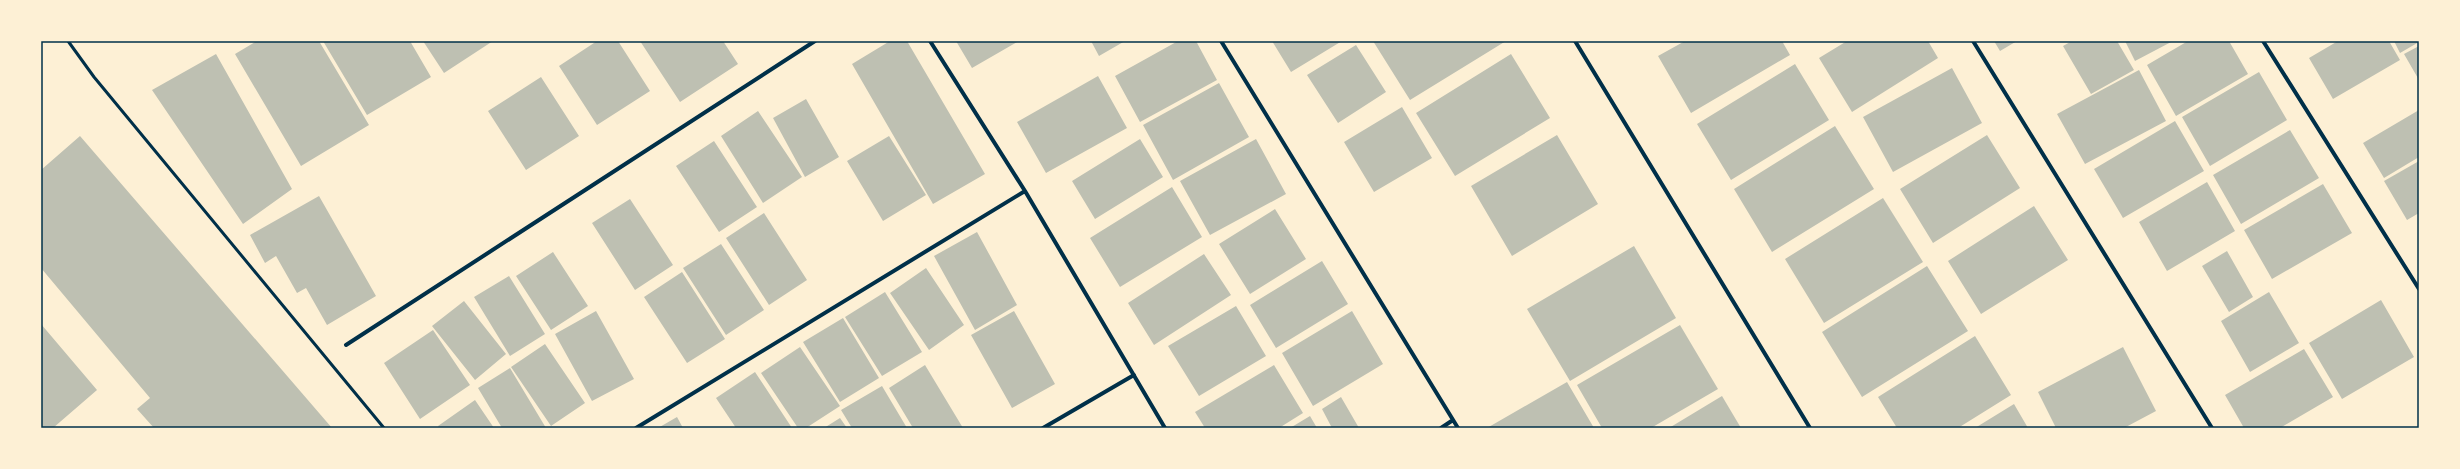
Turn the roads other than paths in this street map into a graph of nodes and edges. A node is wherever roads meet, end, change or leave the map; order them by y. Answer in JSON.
{"nodes":[{"id":1,"x":68,"y":41,"type":"edge"},
{"id":2,"x":814,"y":41,"type":"edge"},
{"id":3,"x":930,"y":41,"type":"edge"},
{"id":4,"x":1221,"y":41,"type":"edge"},
{"id":5,"x":1575,"y":41,"type":"edge"},
{"id":6,"x":1972,"y":41,"type":"edge"},
{"id":7,"x":2263,"y":41,"type":"edge"},
{"id":8,"x":1025,"y":191,"type":"junction"},
{"id":9,"x":2419,"y":289,"type":"edge"},
{"id":10,"x":346,"y":345,"type":"dead end"},
{"id":11,"x":1134,"y":375,"type":"junction"},
{"id":12,"x":1453,"y":420,"type":"junction"},
{"id":13,"x":384,"y":428,"type":"edge"},
{"id":14,"x":636,"y":428,"type":"edge"},
{"id":15,"x":1043,"y":428,"type":"edge"},
{"id":16,"x":1165,"y":428,"type":"edge"},
{"id":17,"x":1441,"y":428,"type":"edge"},
{"id":18,"x":1458,"y":428,"type":"edge"},
{"id":19,"x":1810,"y":428,"type":"edge"},
{"id":20,"x":2212,"y":428,"type":"edge"}],
"edges":[{"from":1,"to":13,"type":"lane"},
{"from":2,"to":10,"type":"street"},
{"from":3,"to":8,"type":"street"},
{"from":4,"to":12,"type":"street"},
{"from":5,"to":19,"type":"street"},
{"from":6,"to":20,"type":"street"},
{"from":7,"to":9,"type":"street"},
{"from":8,"to":11,"type":"street"},
{"from":8,"to":14,"type":"street"},
{"from":11,"to":15,"type":"street"},
{"from":11,"to":16,"type":"street"},
{"from":12,"to":17,"type":"street"},
{"from":12,"to":18,"type":"street"}]}
